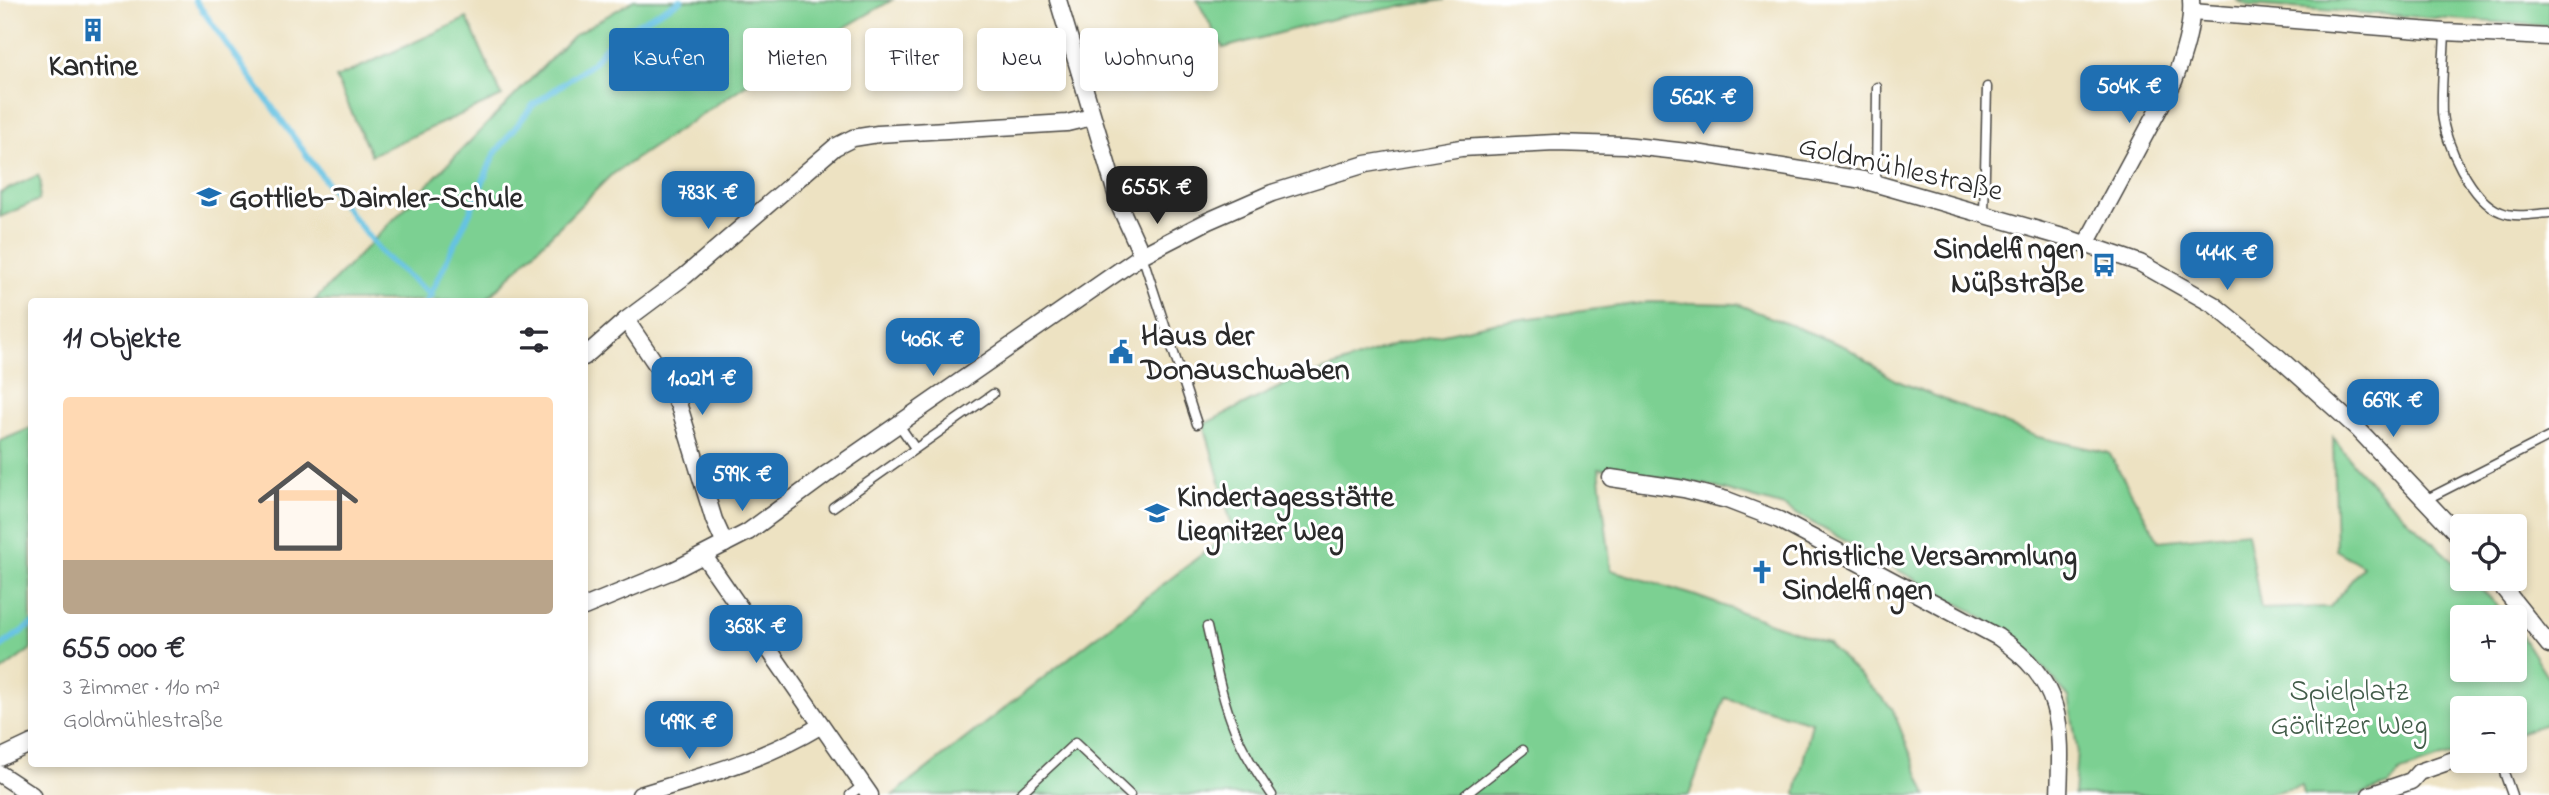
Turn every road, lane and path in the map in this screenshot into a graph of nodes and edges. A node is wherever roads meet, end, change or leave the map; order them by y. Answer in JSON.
{"nodes":[{"id":1,"x":1058,"y":0,"type":"edge"},
{"id":2,"x":2192,"y":6,"type":"edge"},
{"id":3,"x":2445,"y":32,"type":"junction"},
{"id":4,"x":2549,"y":37,"type":"edge"},
{"id":5,"x":1877,"y":87,"type":"dead end"},
{"id":6,"x":1987,"y":87,"type":"dead end"},
{"id":7,"x":1092,"y":117,"type":"junction"},
{"id":8,"x":1876,"y":184,"type":"junction"},
{"id":9,"x":2549,"y":213,"type":"edge"},
{"id":10,"x":1984,"y":214,"type":"junction"},
{"id":11,"x":2086,"y":244,"type":"junction"},
{"id":12,"x":1142,"y":255,"type":"junction"},
{"id":13,"x":626,"y":320,"type":"junction"},
{"id":14,"x":588,"y":353,"type":"edge"},
{"id":15,"x":993,"y":394,"type":"dead end"},
{"id":16,"x":1198,"y":424,"type":"dead end"},
{"id":17,"x":899,"y":425,"type":"junction"},
{"id":18,"x":2549,"y":437,"type":"edge"},
{"id":19,"x":915,"y":448,"type":"junction"},
{"id":20,"x":1611,"y":478,"type":"dead end"},
{"id":21,"x":2427,"y":499,"type":"junction"},
{"id":22,"x":833,"y":508,"type":"dead end"},
{"id":23,"x":2450,"y":525,"type":"edge"},
{"id":24,"x":726,"y":544,"type":"junction"},
{"id":25,"x":704,"y":556,"type":"junction"},
{"id":26,"x":2508,"y":591,"type":"edge"},
{"id":27,"x":588,"y":605,"type":"edge"},
{"id":28,"x":2543,"y":626,"type":"edge"},
{"id":29,"x":1207,"y":627,"type":"dead end"},
{"id":30,"x":2549,"y":645,"type":"edge"},
{"id":31,"x":820,"y":726,"type":"junction"},
{"id":32,"x":28,"y":745,"type":"edge"},
{"id":33,"x":1523,"y":750,"type":"dead end"},
{"id":34,"x":0,"y":758,"type":"edge"},
{"id":35,"x":2450,"y":761,"type":"edge"},
{"id":36,"x":2504,"y":773,"type":"edge"},
{"id":37,"x":0,"y":774,"type":"edge"},
{"id":38,"x":861,"y":792,"type":"edge"},
{"id":39,"x":32,"y":795,"type":"edge"},
{"id":40,"x":640,"y":795,"type":"edge"},
{"id":41,"x":1019,"y":795,"type":"edge"},
{"id":42,"x":1130,"y":795,"type":"edge"},
{"id":43,"x":1272,"y":795,"type":"edge"},
{"id":44,"x":1465,"y":795,"type":"edge"},
{"id":45,"x":2059,"y":795,"type":"edge"},
{"id":46,"x":2370,"y":795,"type":"edge"},
{"id":47,"x":2512,"y":795,"type":"edge"}],
"edges":[{"from":1,"to":7,"type":"street"},
{"from":2,"to":3,"type":"street"},
{"from":2,"to":11,"type":"street"},
{"from":3,"to":4,"type":"street"},
{"from":3,"to":9,"type":"lane"},
{"from":5,"to":8,"type":"lane"},
{"from":6,"to":10,"type":"lane"},
{"from":7,"to":12,"type":"street"},
{"from":7,"to":13,"type":"street"},
{"from":8,"to":10,"type":"street","name":"Goldmühlestraße"},
{"from":8,"to":12,"type":"street","name":"Goldmühlestraße"},
{"from":10,"to":11,"type":"street","name":"Goldmühlestraße"},
{"from":11,"to":21,"type":"street","name":"Goldmühlestraße"},
{"from":12,"to":16,"type":"lane"},
{"from":12,"to":17,"type":"street","name":"Goldmühlestraße"},
{"from":13,"to":14,"type":"street"},
{"from":13,"to":24,"type":"street"},
{"from":15,"to":19,"type":"lane"},
{"from":17,"to":19,"type":"lane"},
{"from":17,"to":24,"type":"street","name":"Goldmühlestraße"},
{"from":18,"to":21,"type":"lane"},
{"from":19,"to":22,"type":"lane"},
{"from":20,"to":45,"type":"street"},
{"from":21,"to":23,"type":"street","name":"Goldmühlestraße"},
{"from":24,"to":25,"type":"street","name":"Goldmühlestraße"},
{"from":25,"to":27,"type":"street","name":"Goldmühlestraße"},
{"from":25,"to":31,"type":"street"},
{"from":26,"to":28,"type":"street"},
{"from":28,"to":30,"type":"street"},
{"from":29,"to":43,"type":"lane"},
{"from":31,"to":38,"type":"street"},
{"from":31,"to":40,"type":"street"},
{"from":32,"to":34,"type":"street"},
{"from":33,"to":44,"type":"lane"},
{"from":35,"to":46,"type":"street"},
{"from":36,"to":47,"type":"lane"},
{"from":37,"to":39,"type":"street"},
{"from":41,"to":42,"type":"lane"}]}
